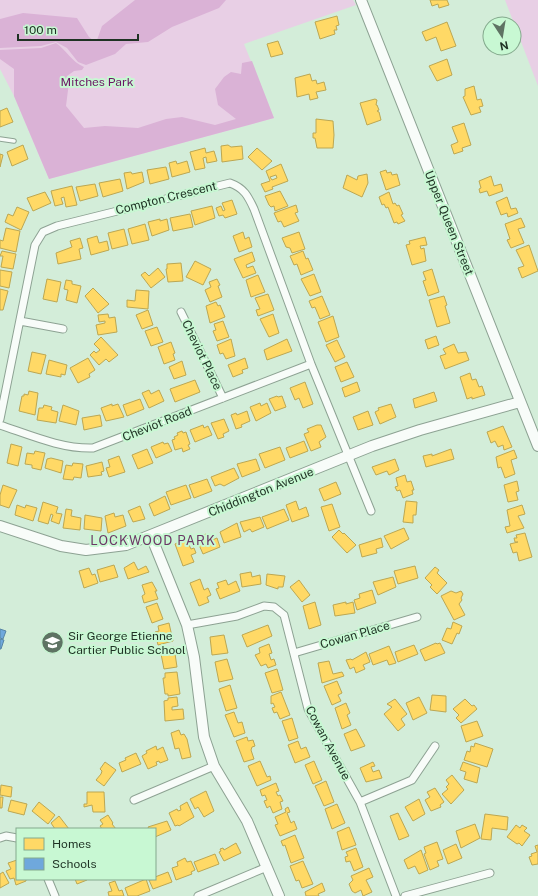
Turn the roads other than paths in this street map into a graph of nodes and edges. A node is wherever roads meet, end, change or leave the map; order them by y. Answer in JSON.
{"nodes":[{"id":1,"x":361,"y":0,"type":"edge"},
{"id":2,"x":0,"y":139,"type":"edge"},
{"id":3,"x":14,"y":141,"type":"dead end"},
{"id":4,"x":181,"y":312,"type":"dead end"},
{"id":5,"x":20,"y":322,"type":"junction"},
{"id":6,"x":63,"y":329,"type":"dead end"},
{"id":7,"x":311,"y":364,"type":"junction"},
{"id":8,"x":223,"y":398,"type":"junction"},
{"id":9,"x":520,"y":402,"type":"junction"},
{"id":10,"x":0,"y":418,"type":"edge"},
{"id":11,"x":0,"y":425,"type":"edge"},
{"id":12,"x":538,"y":446,"type":"edge"},
{"id":13,"x":348,"y":457,"type":"junction"},
{"id":14,"x":371,"y":511,"type":"dead end"},
{"id":15,"x":0,"y":526,"type":"edge"},
{"id":16,"x":151,"y":536,"type":"junction"},
{"id":17,"x":416,"y":617,"type":"dead end"},
{"id":18,"x":187,"y":625,"type":"junction"},
{"id":19,"x":294,"y":653,"type":"junction"},
{"id":20,"x":435,"y":746,"type":"dead end"},
{"id":21,"x":214,"y":766,"type":"junction"},
{"id":22,"x":134,"y":800,"type":"dead end"},
{"id":23,"x":360,"y":802,"type":"junction"},
{"id":24,"x":0,"y":838,"type":"edge"},
{"id":25,"x":16,"y":838,"type":"edge"},
{"id":26,"x":267,"y":867,"type":"junction"},
{"id":27,"x":490,"y":873,"type":"dead end"},
{"id":28,"x":48,"y":880,"type":"edge"},
{"id":29,"x":55,"y":896,"type":"edge"},
{"id":30,"x":198,"y":896,"type":"edge"},
{"id":31,"x":279,"y":896,"type":"edge"},
{"id":32,"x":396,"y":896,"type":"edge"},
{"id":33,"x":405,"y":896,"type":"edge"}],
"edges":[{"from":1,"to":9,"type":"street","name":"Upper Queen Street"},
{"from":2,"to":3,"type":"lane"},
{"from":4,"to":8,"type":"street","name":"Cheviot Place"},
{"from":5,"to":6,"type":"street"},
{"from":5,"to":7,"type":"street","name":"Compton Crescent"},
{"from":5,"to":10,"type":"street","name":"Compton Crescent"},
{"from":7,"to":8,"type":"street","name":"Cheviot Road"},
{"from":7,"to":13,"type":"street","name":"Compton Crescent"},
{"from":8,"to":11,"type":"street","name":"Cheviot Road"},
{"from":9,"to":12,"type":"street","name":"Upper Queen Street"},
{"from":9,"to":13,"type":"street","name":"Chiddington Avenue"},
{"from":13,"to":14,"type":"street","name":"Compton Crescent"},
{"from":13,"to":16,"type":"street","name":"Chiddington Avenue"},
{"from":15,"to":16,"type":"street","name":"Chiddington Avenue"},
{"from":16,"to":18,"type":"street"},
{"from":17,"to":19,"type":"street","name":"Cowan Place"},
{"from":18,"to":19,"type":"street","name":"Cowan Avenue"},
{"from":18,"to":21,"type":"street"},
{"from":19,"to":23,"type":"street","name":"Cowan Avenue"},
{"from":20,"to":23,"type":"street"},
{"from":21,"to":22,"type":"street"},
{"from":21,"to":26,"type":"street"},
{"from":23,"to":32,"type":"street","name":"Cowan Avenue"},
{"from":24,"to":25,"type":"street"},
{"from":26,"to":30,"type":"street"},
{"from":26,"to":31,"type":"street"},
{"from":27,"to":33,"type":"street"},
{"from":28,"to":29,"type":"street"}]}
